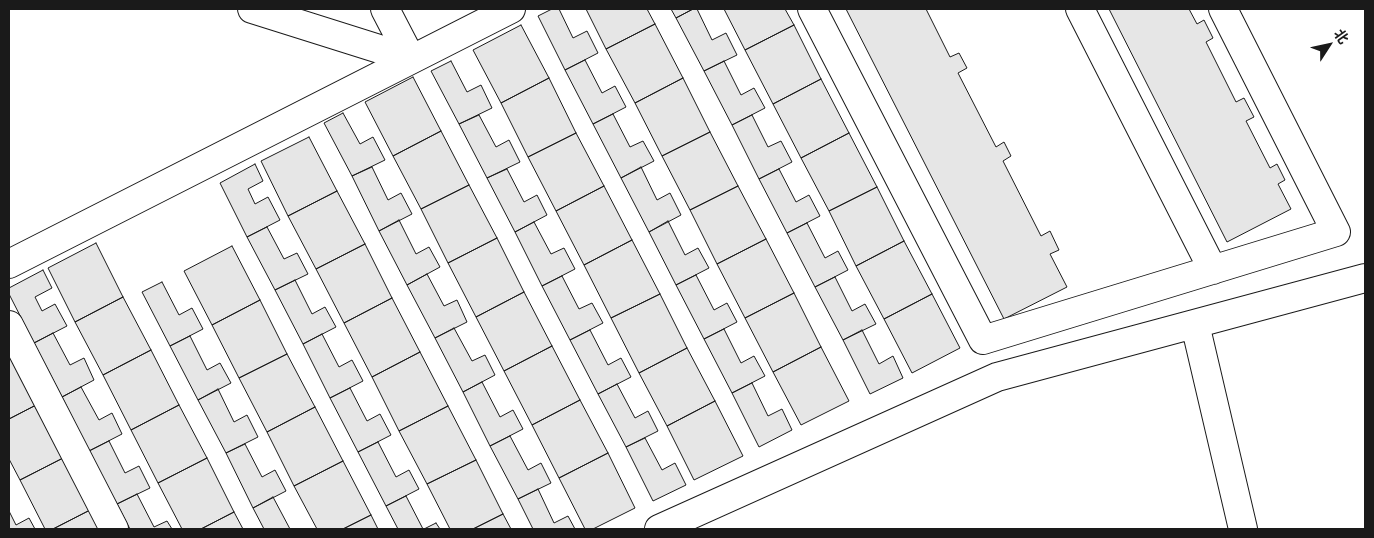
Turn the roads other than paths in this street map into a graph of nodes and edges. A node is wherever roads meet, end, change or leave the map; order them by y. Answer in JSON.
{"nodes":[{"id":1,"x":252,"y":9,"type":"edge"},
{"id":2,"x":385,"y":9,"type":"edge"},
{"id":3,"x":511,"y":9,"type":"edge"},
{"id":4,"x":812,"y":9,"type":"edge"},
{"id":5,"x":1080,"y":9,"type":"edge"},
{"id":6,"x":1223,"y":9,"type":"edge"},
{"id":7,"x":467,"y":18,"type":"edge"},
{"id":8,"x":411,"y":59,"type":"junction"},
{"id":9,"x":9,"y":264,"type":"edge"},
{"id":10,"x":1213,"y":270,"type":"junction"},
{"id":11,"x":1365,"y":278,"type":"edge"},
{"id":12,"x":1195,"y":324,"type":"junction"},
{"id":13,"x":9,"y":325,"type":"edge"},
{"id":14,"x":114,"y":529,"type":"edge"},
{"id":15,"x":659,"y":529,"type":"edge"},
{"id":16,"x":1243,"y":529,"type":"edge"}],
"edges":[{"from":1,"to":8,"type":"street"},
{"from":2,"to":8,"type":"street"},
{"from":3,"to":7,"type":"street"},
{"from":4,"to":10,"type":"street"},
{"from":5,"to":10,"type":"street"},
{"from":6,"to":10,"type":"street"},
{"from":7,"to":8,"type":"street"},
{"from":8,"to":9,"type":"street"},
{"from":11,"to":12,"type":"street"},
{"from":12,"to":15,"type":"street"},
{"from":12,"to":16,"type":"street"},
{"from":13,"to":14,"type":"street"}]}
